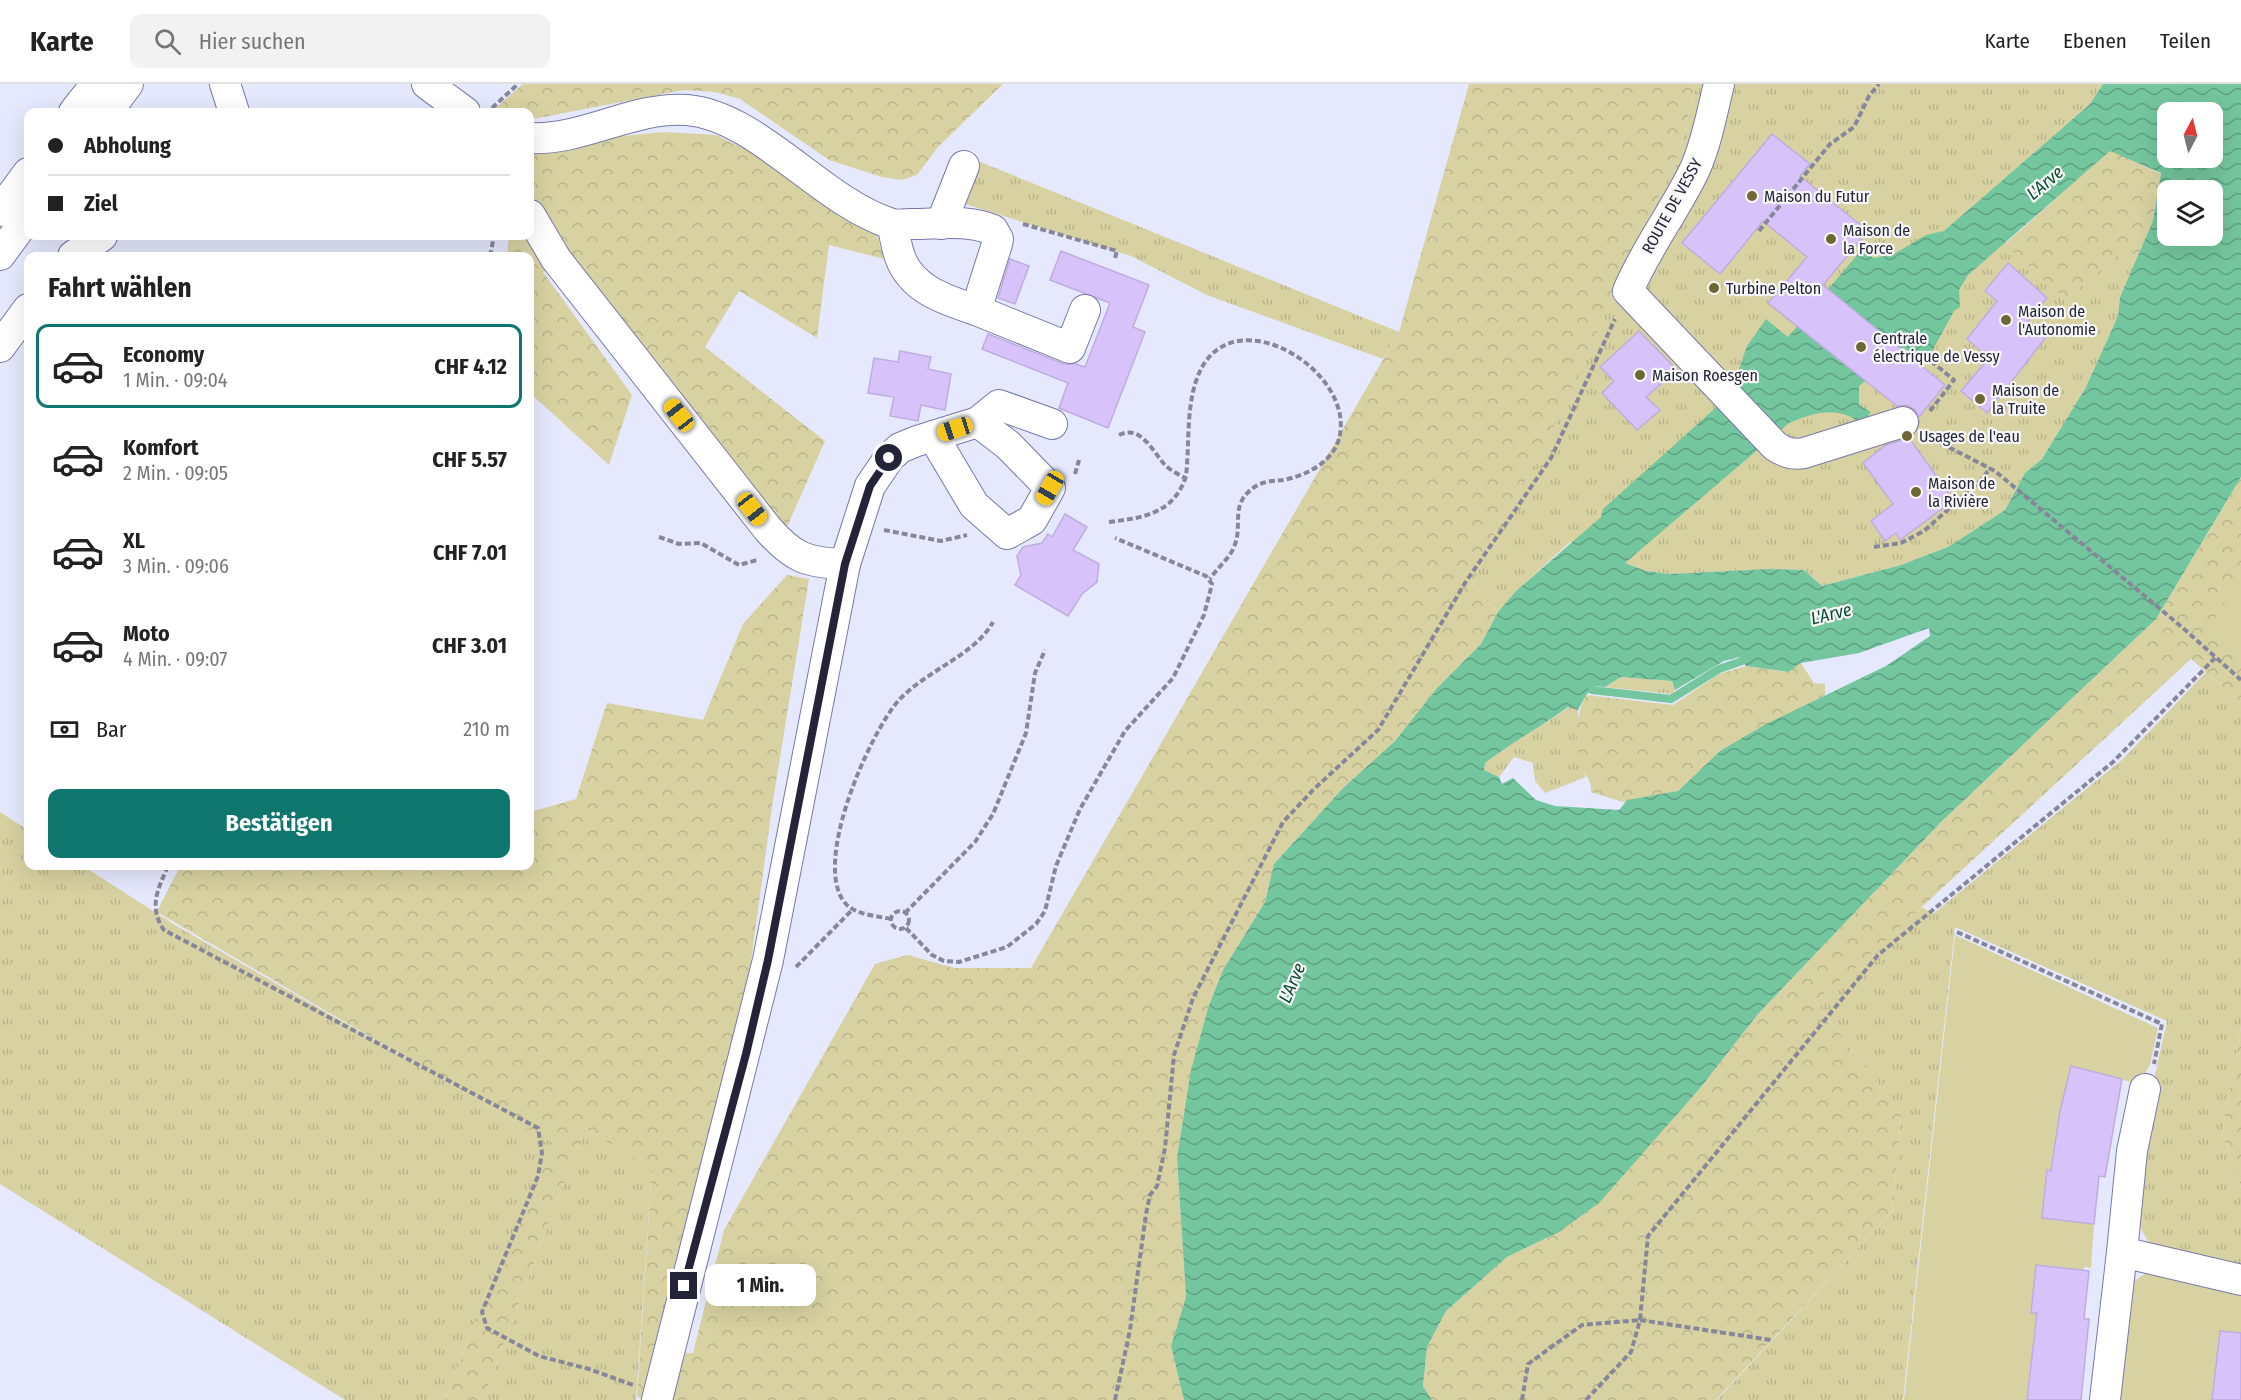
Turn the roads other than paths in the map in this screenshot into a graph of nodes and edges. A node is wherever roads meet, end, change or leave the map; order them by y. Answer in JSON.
{"nodes":[{"id":1,"x":96,"y":84,"type":"edge"},
{"id":2,"x":128,"y":84,"type":"edge"},
{"id":3,"x":225,"y":84,"type":"edge"},
{"id":4,"x":427,"y":84,"type":"edge"},
{"id":5,"x":1719,"y":84,"type":"edge"},
{"id":6,"x":77,"y":108,"type":"edge"},
{"id":7,"x":110,"y":108,"type":"edge"},
{"id":8,"x":233,"y":108,"type":"edge"},
{"id":9,"x":460,"y":108,"type":"edge"},
{"id":10,"x":534,"y":138,"type":"edge"},
{"id":11,"x":964,"y":166,"type":"dead end"},
{"id":12,"x":24,"y":178,"type":"edge"},
{"id":13,"x":0,"y":211,"type":"edge"},
{"id":14,"x":24,"y":222,"type":"edge"},
{"id":15,"x":534,"y":222,"type":"edge"},
{"id":16,"x":892,"y":224,"type":"junction"},
{"id":17,"x":941,"y":224,"type":"junction"},
{"id":18,"x":96,"y":240,"type":"edge"},
{"id":19,"x":79,"y":252,"type":"edge"},
{"id":20,"x":0,"y":255,"type":"edge"},
{"id":21,"x":975,"y":310,"type":"junction"},
{"id":22,"x":1085,"y":310,"type":"dead end"},
{"id":23,"x":24,"y":314,"type":"edge"},
{"id":24,"x":0,"y":347,"type":"edge"},
{"id":25,"x":978,"y":422,"type":"junction"},
{"id":26,"x":1052,"y":424,"type":"dead end"},
{"id":27,"x":1909,"y":426,"type":"road end"},
{"id":28,"x":933,"y":436,"type":"junction"},
{"id":29,"x":845,"y":564,"type":"junction"},
{"id":30,"x":2145,"y":1089,"type":"road end"},
{"id":31,"x":2122,"y":1252,"type":"junction"},
{"id":32,"x":2241,"y":1280,"type":"edge"},
{"id":33,"x":658,"y":1397,"type":"edge"},
{"id":34,"x":2105,"y":1400,"type":"edge"}],
"edges":[{"from":1,"to":6,"type":"street"},
{"from":2,"to":7,"type":"street"},
{"from":3,"to":8,"type":"street"},
{"from":4,"to":9,"type":"street"},
{"from":5,"to":27,"type":"street","name":"ROUTE DE VESSY"},
{"from":10,"to":16,"type":"street"},
{"from":11,"to":17,"type":"street"},
{"from":12,"to":13,"type":"street"},
{"from":14,"to":20,"type":"street"},
{"from":15,"to":29,"type":"street"},
{"from":16,"to":17,"type":"street"},
{"from":16,"to":21,"type":"street"},
{"from":17,"to":21,"type":"street"},
{"from":18,"to":19,"type":"street"},
{"from":21,"to":22,"type":"street"},
{"from":23,"to":24,"type":"street"},
{"from":25,"to":26,"type":"street"},
{"from":25,"to":28,"type":"street"},
{"from":25,"to":28,"type":"street"},
{"from":28,"to":29,"type":"street"},
{"from":29,"to":33,"type":"street"},
{"from":30,"to":31,"type":"street"},
{"from":31,"to":32,"type":"street"},
{"from":31,"to":34,"type":"street"}]}
